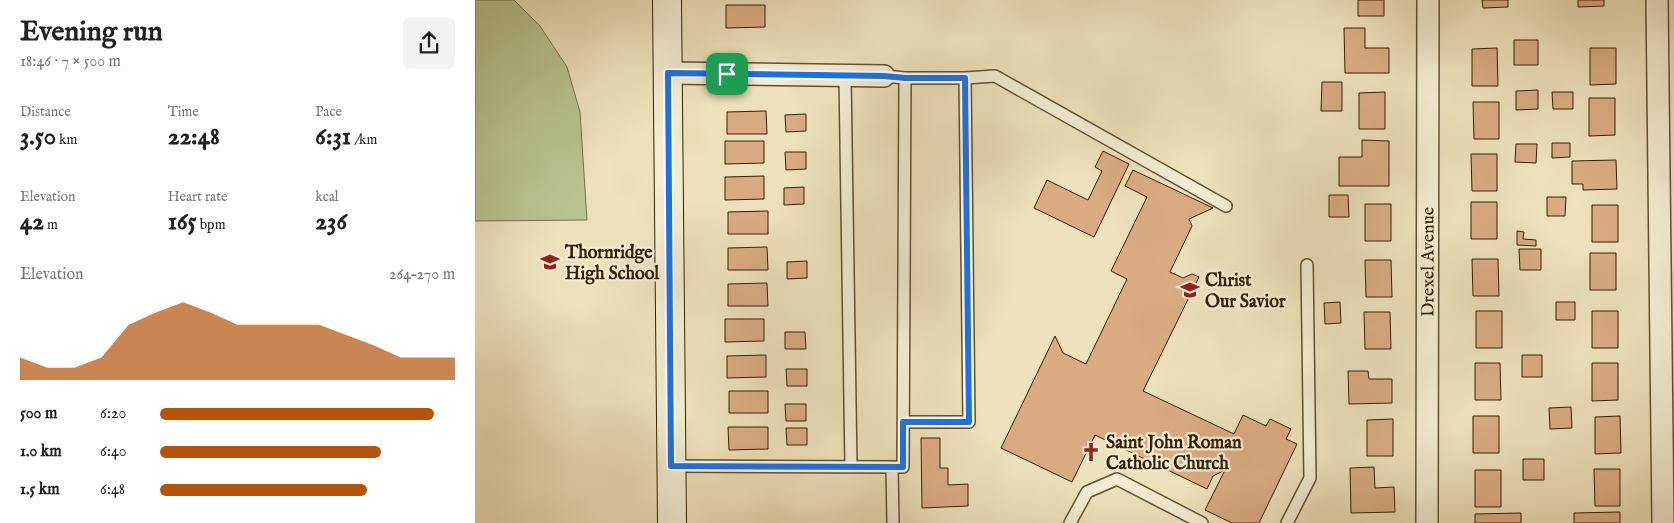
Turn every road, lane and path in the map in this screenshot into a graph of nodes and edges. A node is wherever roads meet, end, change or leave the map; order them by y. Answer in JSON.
{"nodes":[{"id":1,"x":667,"y":0,"type":"edge"},
{"id":2,"x":1428,"y":0,"type":"edge"},
{"id":3,"x":1657,"y":0,"type":"edge"},
{"id":4,"x":668,"y":73,"type":"junction"},
{"id":5,"x":845,"y":76,"type":"junction"},
{"id":6,"x":894,"y":77,"type":"junction"},
{"id":7,"x":965,"y":78,"type":"junction"},
{"id":8,"x":1666,"y":169,"type":"edge"},
{"id":9,"x":1226,"y":206,"type":"dead end"},
{"id":10,"x":1307,"y":265,"type":"dead end"},
{"id":11,"x":903,"y":422,"type":"junction"},
{"id":12,"x":671,"y":466,"type":"junction"},
{"id":13,"x":851,"y":467,"type":"junction"},
{"id":14,"x":892,"y":467,"type":"junction"},
{"id":15,"x":672,"y":523,"type":"edge"},
{"id":16,"x":893,"y":523,"type":"edge"},
{"id":17,"x":1070,"y":523,"type":"edge"},
{"id":18,"x":1202,"y":523,"type":"edge"},
{"id":19,"x":1287,"y":523,"type":"edge"},
{"id":20,"x":1427,"y":523,"type":"edge"},
{"id":21,"x":1663,"y":523,"type":"edge"}],
"edges":[{"from":1,"to":4,"type":"main road"},
{"from":2,"to":20,"type":"street","name":"Drexel Avenue"},
{"from":3,"to":8,"type":"street"},
{"from":4,"to":5,"type":"street"},
{"from":4,"to":12,"type":"main road"},
{"from":5,"to":6,"type":"street"},
{"from":5,"to":13,"type":"lane"},
{"from":6,"to":7,"type":"lane"},
{"from":6,"to":11,"type":"lane"},
{"from":7,"to":9,"type":"lane"},
{"from":7,"to":11,"type":"lane"},
{"from":8,"to":21,"type":"street"},
{"from":10,"to":19,"type":"lane"},
{"from":11,"to":14,"type":"lane"},
{"from":12,"to":13,"type":"lane"},
{"from":12,"to":15,"type":"main road"},
{"from":13,"to":14,"type":"lane"},
{"from":14,"to":16,"type":"lane"},
{"from":17,"to":18,"type":"lane"}]}
